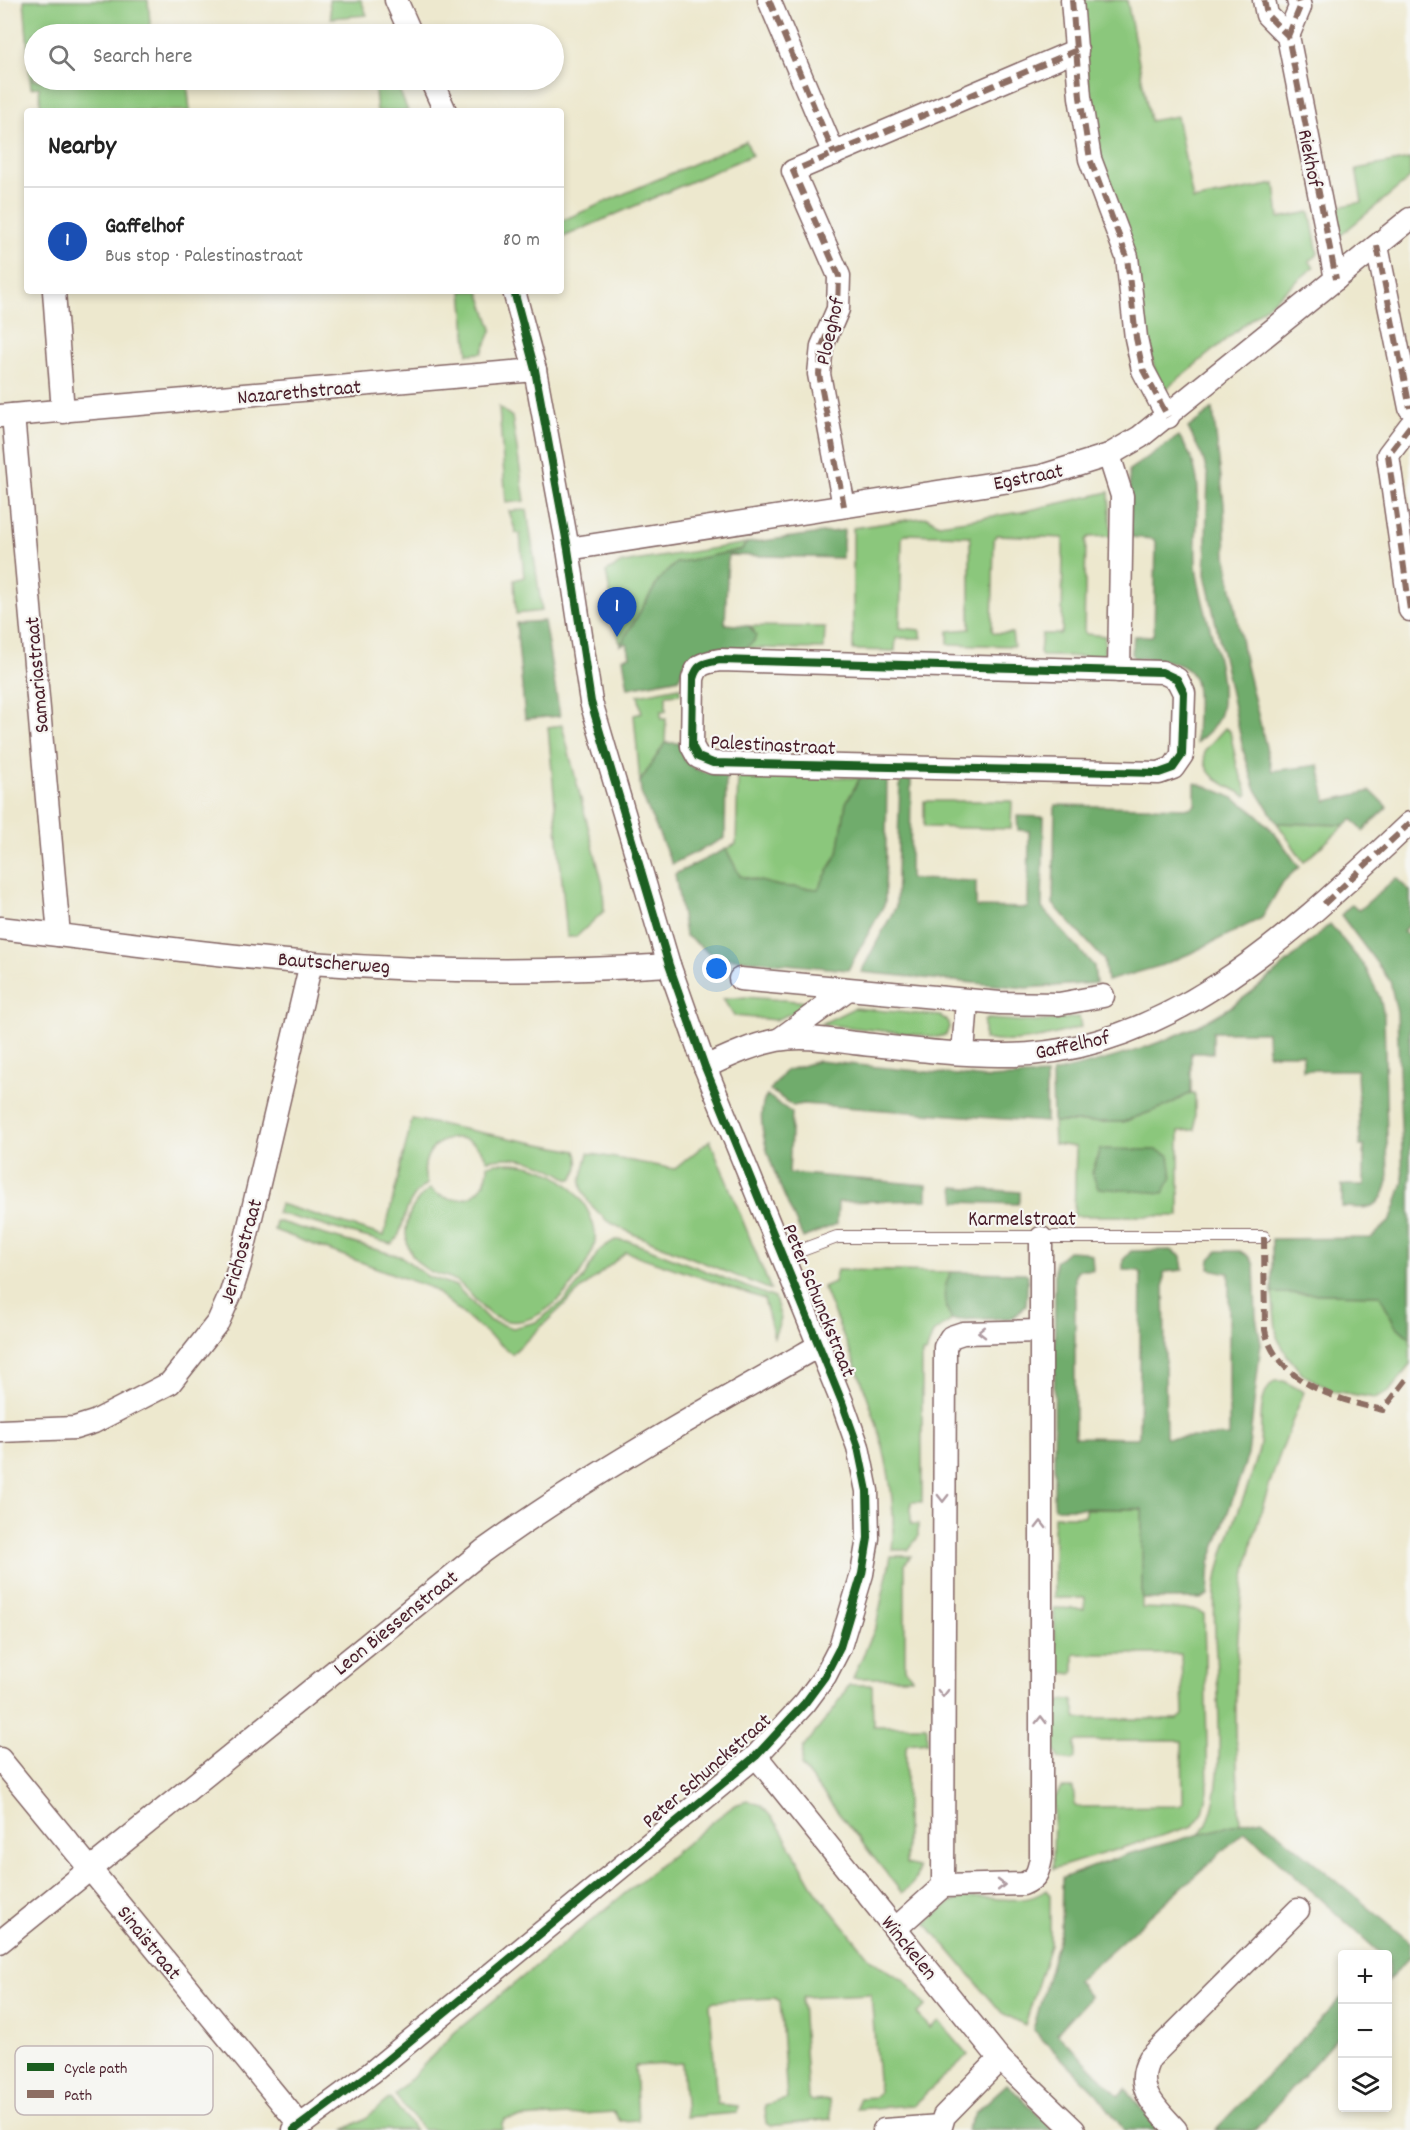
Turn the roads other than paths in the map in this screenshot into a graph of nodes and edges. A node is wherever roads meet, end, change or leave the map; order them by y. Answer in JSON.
{"nodes":[{"id":1,"x":396,"y":0,"type":"edge"},
{"id":2,"x":769,"y":0,"type":"edge"},
{"id":3,"x":1072,"y":0,"type":"edge"},
{"id":4,"x":1264,"y":0,"type":"edge"},
{"id":5,"x":1298,"y":0,"type":"edge"},
{"id":6,"x":407,"y":24,"type":"edge"},
{"id":7,"x":1288,"y":36,"type":"junction"},
{"id":8,"x":1077,"y":50,"type":"junction"},
{"id":9,"x":436,"y":90,"type":"edge"},
{"id":10,"x":444,"y":108,"type":"edge"},
{"id":11,"x":834,"y":154,"type":"junction"},
{"id":12,"x":1410,"y":219,"type":"edge"},
{"id":13,"x":1377,"y":246,"type":"junction"},
{"id":14,"x":1336,"y":279,"type":"junction"},
{"id":15,"x":54,"y":294,"type":"edge"},
{"id":16,"x":515,"y":294,"type":"edge"},
{"id":17,"x":535,"y":370,"type":"junction"},
{"id":18,"x":1410,"y":408,"type":"edge"},
{"id":19,"x":63,"y":412,"type":"junction"},
{"id":20,"x":7,"y":415,"type":"edge"},
{"id":21,"x":1168,"y":417,"type":"junction"},
{"id":22,"x":1410,"y":426,"type":"edge"},
{"id":23,"x":1109,"y":455,"type":"junction"},
{"id":24,"x":844,"y":506,"type":"junction"},
{"id":25,"x":567,"y":549,"type":"junction"},
{"id":26,"x":1410,"y":610,"type":"edge"},
{"id":27,"x":1119,"y":671,"type":"junction"},
{"id":28,"x":1410,"y":823,"type":"edge"},
{"id":29,"x":0,"y":928,"type":"edge"},
{"id":30,"x":59,"y":935,"type":"junction"},
{"id":31,"x":311,"y":963,"type":"junction"},
{"id":32,"x":669,"y":965,"type":"junction"},
{"id":33,"x":740,"y":979,"type":"dead end"},
{"id":34,"x":847,"y":990,"type":"junction"},
{"id":35,"x":1103,"y":996,"type":"dead end"},
{"id":36,"x":967,"y":1001,"type":"junction"},
{"id":37,"x":780,"y":1039,"type":"junction"},
{"id":38,"x":963,"y":1053,"type":"junction"},
{"id":39,"x":705,"y":1067,"type":"junction"},
{"id":40,"x":1264,"y":1237,"type":"dead end"},
{"id":41,"x":1041,"y":1238,"type":"junction"},
{"id":42,"x":783,"y":1257,"type":"junction"},
{"id":43,"x":1041,"y":1330,"type":"junction"},
{"id":44,"x":819,"y":1345,"type":"junction"},
{"id":45,"x":0,"y":1431,"type":"edge"},
{"id":46,"x":756,"y":1756,"type":"junction"},
{"id":47,"x":0,"y":1759,"type":"edge"},
{"id":48,"x":89,"y":1869,"type":"junction"},
{"id":49,"x":943,"y":1886,"type":"junction"},
{"id":50,"x":1298,"y":1910,"type":"dead end"},
{"id":51,"x":895,"y":1929,"type":"junction"},
{"id":52,"x":0,"y":1942,"type":"edge"},
{"id":53,"x":1000,"y":2059,"type":"junction"},
{"id":54,"x":297,"y":2128,"type":"edge"},
{"id":55,"x":940,"y":2128,"type":"edge"},
{"id":56,"x":884,"y":2130,"type":"edge"},
{"id":57,"x":1074,"y":2130,"type":"edge"},
{"id":58,"x":1176,"y":2130,"type":"edge"}],
"edges":[{"from":1,"to":6,"type":"street"},
{"from":2,"to":11,"type":"street"},
{"from":3,"to":8,"type":"street"},
{"from":4,"to":7,"type":"street"},
{"from":5,"to":7,"type":"street"},
{"from":7,"to":14,"type":"street","name":"Riekhof"},
{"from":8,"to":11,"type":"street","name":"Ploeghof"},
{"from":8,"to":21,"type":"street"},
{"from":9,"to":10,"type":"street"},
{"from":11,"to":24,"type":"street","name":"Ploeghof"},
{"from":12,"to":13,"type":"street","name":"Egstraat"},
{"from":13,"to":14,"type":"street","name":"Egstraat"},
{"from":13,"to":18,"type":"street"},
{"from":14,"to":21,"type":"street","name":"Egstraat"},
{"from":15,"to":19,"type":"street"},
{"from":16,"to":17,"type":"street"},
{"from":17,"to":19,"type":"street","name":"Nazarethstraat"},
{"from":17,"to":25,"type":"street"},
{"from":19,"to":20,"type":"street","name":"Nazarethstraat"},
{"from":20,"to":30,"type":"street","name":"Samariastraat"},
{"from":21,"to":23,"type":"street","name":"Egstraat"},
{"from":22,"to":26,"type":"street"},
{"from":23,"to":24,"type":"street","name":"Egstraat"},
{"from":23,"to":27,"type":"street"},
{"from":24,"to":25,"type":"street","name":"Egstraat"},
{"from":25,"to":32,"type":"street"},
{"from":27,"to":27,"type":"street","name":"Palestinastraat"},
{"from":28,"to":38,"type":"street","name":"Gaffelhof"},
{"from":29,"to":30,"type":"street","name":"Bautscherweg"},
{"from":30,"to":31,"type":"street","name":"Bautscherweg"},
{"from":31,"to":32,"type":"street","name":"Bautscherweg"},
{"from":31,"to":45,"type":"street","name":"Jerichostraat"},
{"from":32,"to":39,"type":"street","name":"Peter Schunckstraat"},
{"from":33,"to":34,"type":"street"},
{"from":34,"to":36,"type":"street"},
{"from":34,"to":37,"type":"street"},
{"from":35,"to":36,"type":"street"},
{"from":36,"to":38,"type":"street"},
{"from":37,"to":38,"type":"street","name":"Gaffelhof"},
{"from":37,"to":39,"type":"street","name":"Gaffelhof"},
{"from":39,"to":42,"type":"street","name":"Peter Schunckstraat"},
{"from":40,"to":41,"type":"lane","name":"Karmelstraat"},
{"from":41,"to":42,"type":"lane","name":"Karmelstraat"},
{"from":41,"to":43,"type":"street"},
{"from":42,"to":44,"type":"street","name":"Peter Schunckstraat"},
{"from":43,"to":49,"type":"street","one_way":true},
{"from":49,"to":43,"type":"street","one_way":true},
{"from":44,"to":46,"type":"street","name":"Peter Schunckstraat"},
{"from":44,"to":48,"type":"street","name":"Leon Biessenstraat"},
{"from":46,"to":51,"type":"street","name":"Winckelen"},
{"from":46,"to":54,"type":"street","name":"Peter Schunckstraat"},
{"from":47,"to":48,"type":"street","name":"Sinaïstraat"},
{"from":48,"to":52,"type":"street","name":"Leon Biessenstraat"},
{"from":48,"to":54,"type":"street","name":"Sinaïstraat"},
{"from":49,"to":51,"type":"street"},
{"from":50,"to":58,"type":"street"},
{"from":51,"to":53,"type":"street","name":"Winckelen"},
{"from":53,"to":55,"type":"street"},
{"from":53,"to":57,"type":"street","name":"Winckelen"},
{"from":55,"to":56,"type":"street"}]}
